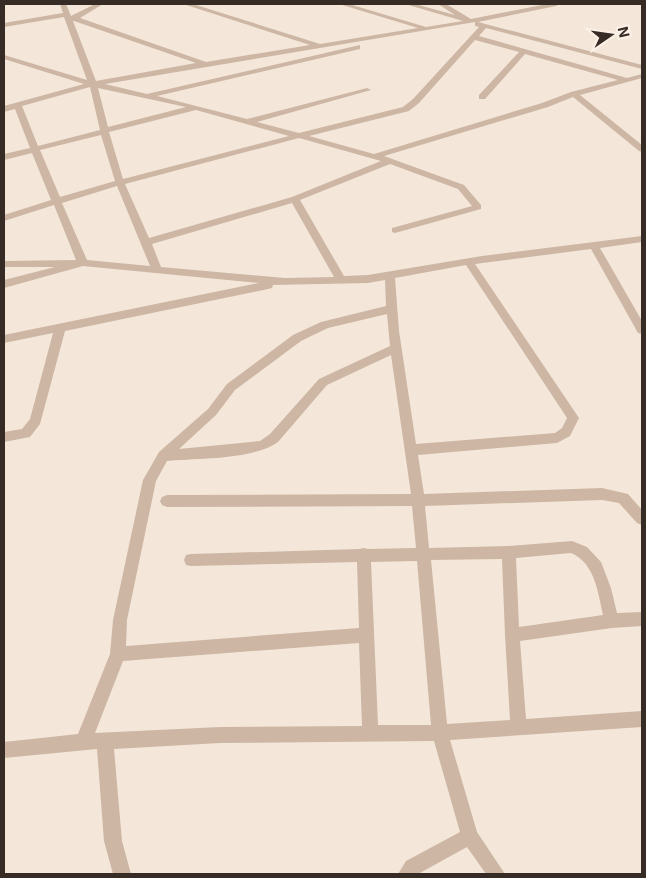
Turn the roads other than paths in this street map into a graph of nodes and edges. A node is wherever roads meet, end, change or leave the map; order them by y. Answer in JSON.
{"nodes":[{"id":1,"x":63,"y":4,"type":"edge"},
{"id":2,"x":100,"y":4,"type":"edge"},
{"id":3,"x":186,"y":4,"type":"edge"},
{"id":4,"x":342,"y":4,"type":"edge"},
{"id":5,"x":408,"y":4,"type":"edge"},
{"id":6,"x":442,"y":4,"type":"edge"},
{"id":7,"x":556,"y":4,"type":"edge"},
{"id":8,"x":70,"y":17,"type":"junction"},
{"id":9,"x":470,"y":22,"type":"junction"},
{"id":10,"x":4,"y":25,"type":"edge"},
{"id":11,"x":484,"y":26,"type":"junction"},
{"id":12,"x":429,"y":28,"type":"junction"},
{"id":13,"x":371,"y":37,"type":"junction"},
{"id":14,"x":472,"y":37,"type":"junction"},
{"id":15,"x":320,"y":46,"type":"junction"},
{"id":16,"x":523,"y":52,"type":"junction"},
{"id":17,"x":4,"y":57,"type":"edge"},
{"id":18,"x":26,"y":63,"type":"junction"},
{"id":19,"x":206,"y":64,"type":"junction"},
{"id":20,"x":11,"y":67,"type":"dead end"},
{"id":21,"x":642,"y":67,"type":"edge"},
{"id":22,"x":642,"y":76,"type":"edge"},
{"id":23,"x":625,"y":80,"type":"junction"},
{"id":24,"x":93,"y":84,"type":"junction"},
{"id":25,"x":367,"y":90,"type":"dead end"},
{"id":26,"x":574,"y":94,"type":"junction"},
{"id":27,"x":147,"y":96,"type":"junction"},
{"id":28,"x":482,"y":97,"type":"dead end"},
{"id":29,"x":18,"y":106,"type":"junction"},
{"id":30,"x":195,"y":107,"type":"junction"},
{"id":31,"x":4,"y":108,"type":"edge"},
{"id":32,"x":246,"y":121,"type":"junction"},
{"id":33,"x":104,"y":130,"type":"junction"},
{"id":34,"x":298,"y":136,"type":"junction"},
{"id":35,"x":642,"y":149,"type":"edge"},
{"id":36,"x":35,"y":150,"type":"junction"},
{"id":37,"x":376,"y":156,"type":"junction"},
{"id":38,"x":4,"y":158,"type":"edge"},
{"id":39,"x":390,"y":161,"type":"junction"},
{"id":40,"x":120,"y":182,"type":"junction"},
{"id":41,"x":295,"y":199,"type":"junction"},
{"id":42,"x":56,"y":200,"type":"junction"},
{"id":43,"x":4,"y":218,"type":"edge"},
{"id":44,"x":395,"y":230,"type":"dead end"},
{"id":45,"x":642,"y":239,"type":"edge"},
{"id":46,"x":148,"y":242,"type":"junction"},
{"id":47,"x":594,"y":245,"type":"junction"},
{"id":48,"x":469,"y":262,"type":"junction"},
{"id":49,"x":83,"y":263,"type":"junction"},
{"id":50,"x":4,"y":264,"type":"edge"},
{"id":51,"x":157,"y":271,"type":"junction"},
{"id":52,"x":390,"y":275,"type":"junction"},
{"id":53,"x":340,"y":280,"type":"junction"},
{"id":54,"x":285,"y":282,"type":"junction"},
{"id":55,"x":4,"y":284,"type":"edge"},
{"id":56,"x":392,"y":309,"type":"junction"},
{"id":57,"x":60,"y":328,"type":"junction"},
{"id":58,"x":642,"y":330,"type":"edge"},
{"id":59,"x":4,"y":339,"type":"edge"},
{"id":60,"x":396,"y":348,"type":"junction"},
{"id":61,"x":4,"y":437,"type":"edge"},
{"id":62,"x":411,"y":450,"type":"junction"},
{"id":63,"x":163,"y":456,"type":"junction"},
{"id":64,"x":418,"y":500,"type":"junction"},
{"id":65,"x":167,"y":501,"type":"dead end"},
{"id":66,"x":642,"y":519,"type":"edge"},
{"id":67,"x":509,"y":552,"type":"junction"},
{"id":68,"x":423,"y":553,"type":"junction"},
{"id":69,"x":364,"y":554,"type":"junction"},
{"id":70,"x":191,"y":560,"type":"dead end"},
{"id":71,"x":642,"y":619,"type":"edge"},
{"id":72,"x":612,"y":621,"type":"junction"},
{"id":73,"x":367,"y":635,"type":"junction"},
{"id":74,"x":512,"y":635,"type":"junction"},
{"id":75,"x":118,"y":654,"type":"junction"},
{"id":76,"x":642,"y":719,"type":"edge"},
{"id":77,"x":519,"y":727,"type":"junction"},
{"id":78,"x":440,"y":732,"type":"junction"},
{"id":79,"x":370,"y":734,"type":"junction"},
{"id":80,"x":105,"y":740,"type":"junction"},
{"id":81,"x":83,"y":742,"type":"junction"},
{"id":82,"x":4,"y":750,"type":"edge"},
{"id":83,"x":470,"y":836,"type":"junction"},
{"id":84,"x":122,"y":874,"type":"edge"},
{"id":85,"x":407,"y":874,"type":"edge"},
{"id":86,"x":496,"y":874,"type":"edge"}],
"edges":[{"from":1,"to":8,"type":"street"},
{"from":2,"to":8,"type":"street"},
{"from":3,"to":15,"type":"street"},
{"from":4,"to":12,"type":"street"},
{"from":5,"to":9,"type":"street"},
{"from":6,"to":9,"type":"street"},
{"from":7,"to":9,"type":"street"},
{"from":8,"to":10,"type":"street"},
{"from":8,"to":19,"type":"street"},
{"from":8,"to":24,"type":"street"},
{"from":9,"to":11,"type":"street"},
{"from":9,"to":12,"type":"street"},
{"from":11,"to":14,"type":"street"},
{"from":11,"to":21,"type":"street"},
{"from":12,"to":13,"type":"street"},
{"from":13,"to":15,"type":"street"},
{"from":13,"to":27,"type":"street"},
{"from":14,"to":16,"type":"street"},
{"from":14,"to":34,"type":"street"},
{"from":15,"to":19,"type":"street"},
{"from":16,"to":23,"type":"street"},
{"from":16,"to":28,"type":"street"},
{"from":17,"to":18,"type":"street"},
{"from":18,"to":20,"type":"street"},
{"from":18,"to":24,"type":"street"},
{"from":19,"to":24,"type":"street"},
{"from":22,"to":23,"type":"street"},
{"from":23,"to":26,"type":"street"},
{"from":24,"to":27,"type":"street"},
{"from":24,"to":29,"type":"street"},
{"from":24,"to":33,"type":"street"},
{"from":25,"to":32,"type":"street"},
{"from":26,"to":35,"type":"street"},
{"from":26,"to":37,"type":"street"},
{"from":27,"to":30,"type":"street"},
{"from":29,"to":31,"type":"street"},
{"from":29,"to":36,"type":"street"},
{"from":30,"to":32,"type":"street"},
{"from":30,"to":33,"type":"street"},
{"from":32,"to":34,"type":"street"},
{"from":33,"to":36,"type":"street"},
{"from":33,"to":40,"type":"street"},
{"from":34,"to":37,"type":"street"},
{"from":34,"to":40,"type":"street"},
{"from":36,"to":38,"type":"street"},
{"from":36,"to":42,"type":"street"},
{"from":37,"to":39,"type":"street"},
{"from":39,"to":41,"type":"street"},
{"from":39,"to":44,"type":"street"},
{"from":40,"to":42,"type":"street"},
{"from":40,"to":46,"type":"street"},
{"from":41,"to":46,"type":"street"},
{"from":41,"to":53,"type":"street"},
{"from":42,"to":43,"type":"street"},
{"from":42,"to":49,"type":"street"},
{"from":45,"to":47,"type":"street"},
{"from":46,"to":51,"type":"street"},
{"from":47,"to":48,"type":"street"},
{"from":47,"to":58,"type":"street"},
{"from":48,"to":52,"type":"street"},
{"from":48,"to":62,"type":"street"},
{"from":49,"to":50,"type":"street"},
{"from":49,"to":51,"type":"street"},
{"from":49,"to":55,"type":"street"},
{"from":51,"to":54,"type":"street"},
{"from":52,"to":53,"type":"street"},
{"from":52,"to":56,"type":"street"},
{"from":53,"to":54,"type":"street"},
{"from":54,"to":57,"type":"street"},
{"from":56,"to":60,"type":"street"},
{"from":56,"to":63,"type":"street"},
{"from":57,"to":59,"type":"street"},
{"from":57,"to":61,"type":"street"},
{"from":60,"to":62,"type":"street"},
{"from":60,"to":63,"type":"street"},
{"from":62,"to":64,"type":"street"},
{"from":63,"to":75,"type":"street"},
{"from":64,"to":65,"type":"street"},
{"from":64,"to":66,"type":"street"},
{"from":64,"to":68,"type":"street"},
{"from":67,"to":68,"type":"street"},
{"from":67,"to":72,"type":"street"},
{"from":67,"to":74,"type":"street"},
{"from":68,"to":69,"type":"street"},
{"from":68,"to":78,"type":"street"},
{"from":69,"to":70,"type":"street"},
{"from":69,"to":73,"type":"street"},
{"from":71,"to":72,"type":"street"},
{"from":72,"to":74,"type":"street"},
{"from":73,"to":75,"type":"street"},
{"from":73,"to":79,"type":"street"},
{"from":74,"to":77,"type":"street"},
{"from":75,"to":81,"type":"street"},
{"from":76,"to":77,"type":"street"},
{"from":77,"to":78,"type":"street"},
{"from":78,"to":79,"type":"street"},
{"from":78,"to":83,"type":"street"},
{"from":79,"to":80,"type":"street"},
{"from":80,"to":81,"type":"street"},
{"from":80,"to":84,"type":"street"},
{"from":81,"to":82,"type":"street"},
{"from":83,"to":85,"type":"street"},
{"from":83,"to":86,"type":"street"}]}
